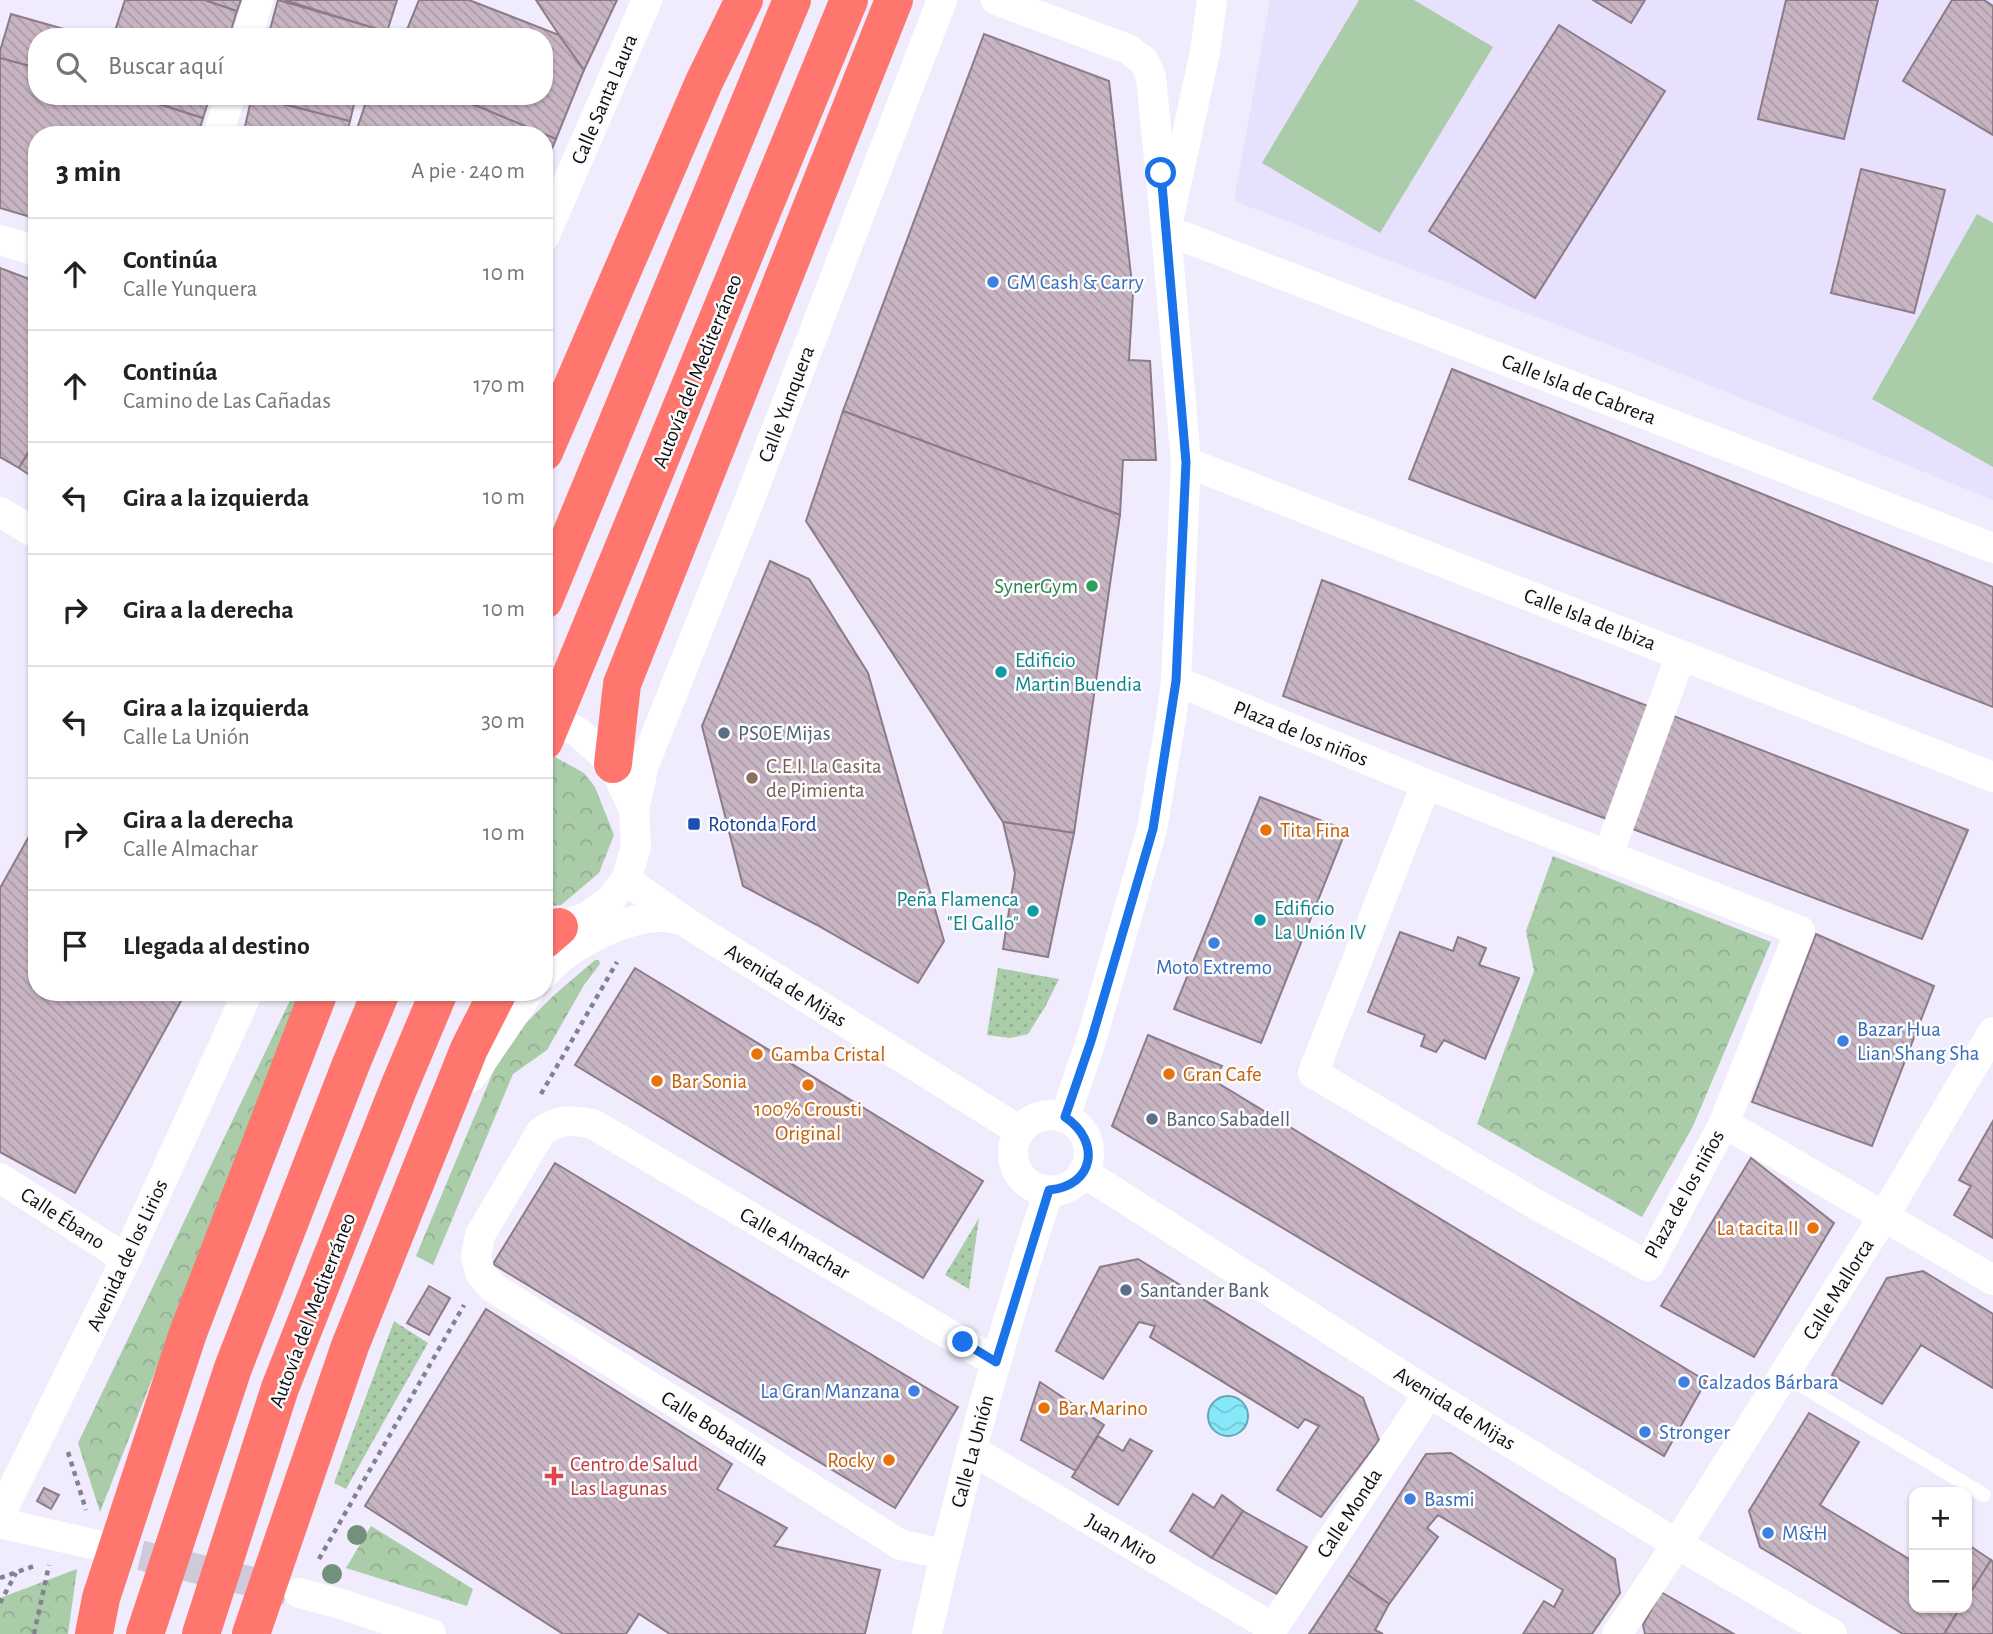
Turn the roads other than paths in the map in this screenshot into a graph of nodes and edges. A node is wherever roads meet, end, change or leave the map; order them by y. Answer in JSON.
{"nodes":[{"id":1,"x":258,"y":0,"type":"edge"},
{"id":2,"x":647,"y":0,"type":"edge"},
{"id":3,"x":744,"y":0,"type":"edge"},
{"id":4,"x":792,"y":0,"type":"edge"},
{"id":5,"x":849,"y":0,"type":"edge"},
{"id":6,"x":894,"y":0,"type":"edge"},
{"id":7,"x":942,"y":0,"type":"edge"},
{"id":8,"x":996,"y":0,"type":"edge"},
{"id":9,"x":1212,"y":0,"type":"edge"},
{"id":10,"x":250,"y":28,"type":"edge"},
{"id":11,"x":227,"y":105,"type":"edge"},
{"id":12,"x":221,"y":126,"type":"edge"},
{"id":13,"x":553,"y":216,"type":"edge"},
{"id":14,"x":1166,"y":230,"type":"junction"},
{"id":15,"x":0,"y":240,"type":"edge"},
{"id":16,"x":28,"y":248,"type":"edge"},
{"id":17,"x":553,"y":431,"type":"edge"},
{"id":18,"x":1186,"y":462,"type":"junction"},
{"id":19,"x":0,"y":512,"type":"edge"},
{"id":20,"x":28,"y":529,"type":"edge"},
{"id":21,"x":1993,"y":548,"type":"edge"},
{"id":22,"x":553,"y":579,"type":"edge"},
{"id":23,"x":1681,"y":655,"type":"junction"},
{"id":24,"x":1176,"y":681,"type":"junction"},
{"id":25,"x":553,"y":719,"type":"edge"},
{"id":26,"x":553,"y":719,"type":"edge"},
{"id":27,"x":613,"y":764,"type":"junction"},
{"id":28,"x":1993,"y":776,"type":"edge"},
{"id":29,"x":1426,"y":784,"type":"junction"},
{"id":30,"x":634,"y":810,"type":"junction"},
{"id":31,"x":1608,"y":855,"type":"junction"},
{"id":32,"x":626,"y":880,"type":"junction"},
{"id":33,"x":683,"y":920,"type":"junction"},
{"id":34,"x":553,"y":930,"type":"edge"},
{"id":35,"x":553,"y":965,"type":"edge"},
{"id":36,"x":244,"y":1001,"type":"edge"},
{"id":37,"x":316,"y":1001,"type":"edge"},
{"id":38,"x":377,"y":1001,"type":"edge"},
{"id":39,"x":435,"y":1001,"type":"edge"},
{"id":40,"x":493,"y":1001,"type":"edge"},
{"id":41,"x":523,"y":1001,"type":"edge"},
{"id":42,"x":1993,"y":1032,"type":"edge"},
{"id":43,"x":1065,"y":1117,"type":"junction"},
{"id":44,"x":1724,"y":1123,"type":"junction"},
{"id":45,"x":439,"y":1124,"type":"junction"},
{"id":46,"x":593,"y":1124,"type":"joint"},
{"id":47,"x":1020,"y":1131,"type":"junction"},
{"id":48,"x":1083,"y":1172,"type":"junction"},
{"id":49,"x":0,"y":1178,"type":"edge"},
{"id":50,"x":1049,"y":1190,"type":"junction"},
{"id":51,"x":1884,"y":1216,"type":"junction"},
{"id":52,"x":126,"y":1259,"type":"junction"},
{"id":53,"x":1993,"y":1280,"type":"edge"},
{"id":54,"x":996,"y":1362,"type":"junction"},
{"id":55,"x":1784,"y":1375,"type":"junction"},
{"id":56,"x":1429,"y":1393,"type":"junction"},
{"id":57,"x":972,"y":1450,"type":"junction"},
{"id":58,"x":1984,"y":1495,"type":"dead end"},
{"id":59,"x":0,"y":1515,"type":"edge"},
{"id":60,"x":0,"y":1523,"type":"edge"},
{"id":61,"x":1677,"y":1544,"type":"junction"},
{"id":62,"x":97,"y":1545,"type":"tunnel mouth"},
{"id":63,"x":944,"y":1554,"type":"junction"},
{"id":64,"x":299,"y":1592,"type":"tunnel mouth"},
{"id":65,"x":1271,"y":1631,"type":"edge"},
{"id":66,"x":94,"y":1634,"type":"edge"},
{"id":67,"x":145,"y":1634,"type":"edge"},
{"id":68,"x":201,"y":1634,"type":"edge"},
{"id":69,"x":251,"y":1634,"type":"edge"},
{"id":70,"x":431,"y":1634,"type":"edge"},
{"id":71,"x":927,"y":1634,"type":"edge"},
{"id":72,"x":1617,"y":1634,"type":"edge"},
{"id":73,"x":1832,"y":1634,"type":"edge"}],
"edges":[{"from":1,"to":10,"type":"street"},
{"from":2,"to":13,"type":"street","name":"Calle Santa Laura"},
{"from":3,"to":17,"type":"highway"},
{"from":4,"to":22,"type":"highway"},
{"from":5,"to":25,"type":"highway","name":"Autovía del Mediterráneo"},
{"from":6,"to":27,"type":"highway"},
{"from":7,"to":30,"type":"street","name":"Calle Yunquera"},
{"from":8,"to":14,"type":"street"},
{"from":9,"to":14,"type":"street"},
{"from":11,"to":12,"type":"street"},
{"from":14,"to":18,"type":"street"},
{"from":14,"to":21,"type":"street","name":"Calle Isla de Cabrera"},
{"from":15,"to":16,"type":"street"},
{"from":18,"to":23,"type":"street","name":"Calle Isla de Ibiza"},
{"from":18,"to":24,"type":"street"},
{"from":19,"to":20,"type":"street"},
{"from":23,"to":28,"type":"street","name":"Calle Isla de Ibiza"},
{"from":23,"to":31,"type":"street"},
{"from":24,"to":29,"type":"street","name":"Plaza de los niños"},
{"from":24,"to":43,"type":"street"},
{"from":26,"to":27,"type":"street"},
{"from":27,"to":30,"type":"street"},
{"from":29,"to":31,"type":"street","name":"Plaza de los niños"},
{"from":29,"to":44,"type":"street","name":"Plaza de los niños"},
{"from":30,"to":32,"type":"street"},
{"from":31,"to":44,"type":"street","name":"Plaza de los niños"},
{"from":32,"to":33,"type":"street","name":"Avenida de Mijas"},
{"from":32,"to":34,"type":"street"},
{"from":33,"to":35,"type":"street"},
{"from":33,"to":47,"type":"street","name":"Avenida de Mijas"},
{"from":36,"to":52,"type":"street","name":"Avenida de los Lirios"},
{"from":37,"to":66,"type":"highway"},
{"from":38,"to":67,"type":"highway"},
{"from":39,"to":68,"type":"highway","name":"Autovía del Mediterráneo"},
{"from":40,"to":45,"type":"highway"},
{"from":41,"to":45,"type":"street"},
{"from":42,"to":51,"type":"street","name":"Calle Mallorca"},
{"from":43,"to":47,"type":"street"},
{"from":43,"to":48,"type":"street"},
{"from":44,"to":51,"type":"street"},
{"from":45,"to":69,"type":"highway"},
{"from":46,"to":54,"type":"street","name":"Calle Almachar"},
{"from":46,"to":63,"type":"street","name":"Calle Bobadilla"},
{"from":47,"to":50,"type":"street"},
{"from":48,"to":50,"type":"street"},
{"from":48,"to":56,"type":"street","name":"Avenida de Mijas"},
{"from":49,"to":52,"type":"street","name":"Calle Ébano"},
{"from":50,"to":54,"type":"street","name":"Calle La Unión"},
{"from":51,"to":53,"type":"street"},
{"from":51,"to":55,"type":"street","name":"Calle Mallorca"},
{"from":52,"to":59,"type":"street","name":"Avenida de los Lirios"},
{"from":54,"to":57,"type":"street","name":"Calle La Unión"},
{"from":55,"to":58,"type":"lane"},
{"from":55,"to":61,"type":"street","name":"Calle Mallorca"},
{"from":56,"to":61,"type":"street","name":"Avenida de Mijas"},
{"from":56,"to":65,"type":"street","name":"Calle Monda"},
{"from":57,"to":63,"type":"street","name":"Calle La Unión"},
{"from":57,"to":65,"type":"street","name":"Juan Miro"},
{"from":60,"to":62,"type":"street"},
{"from":61,"to":72,"type":"street"},
{"from":61,"to":73,"type":"street","name":"Avenida de Mijas"},
{"from":63,"to":71,"type":"street","name":"Calle La Unión"},
{"from":64,"to":70,"type":"street"}]}
